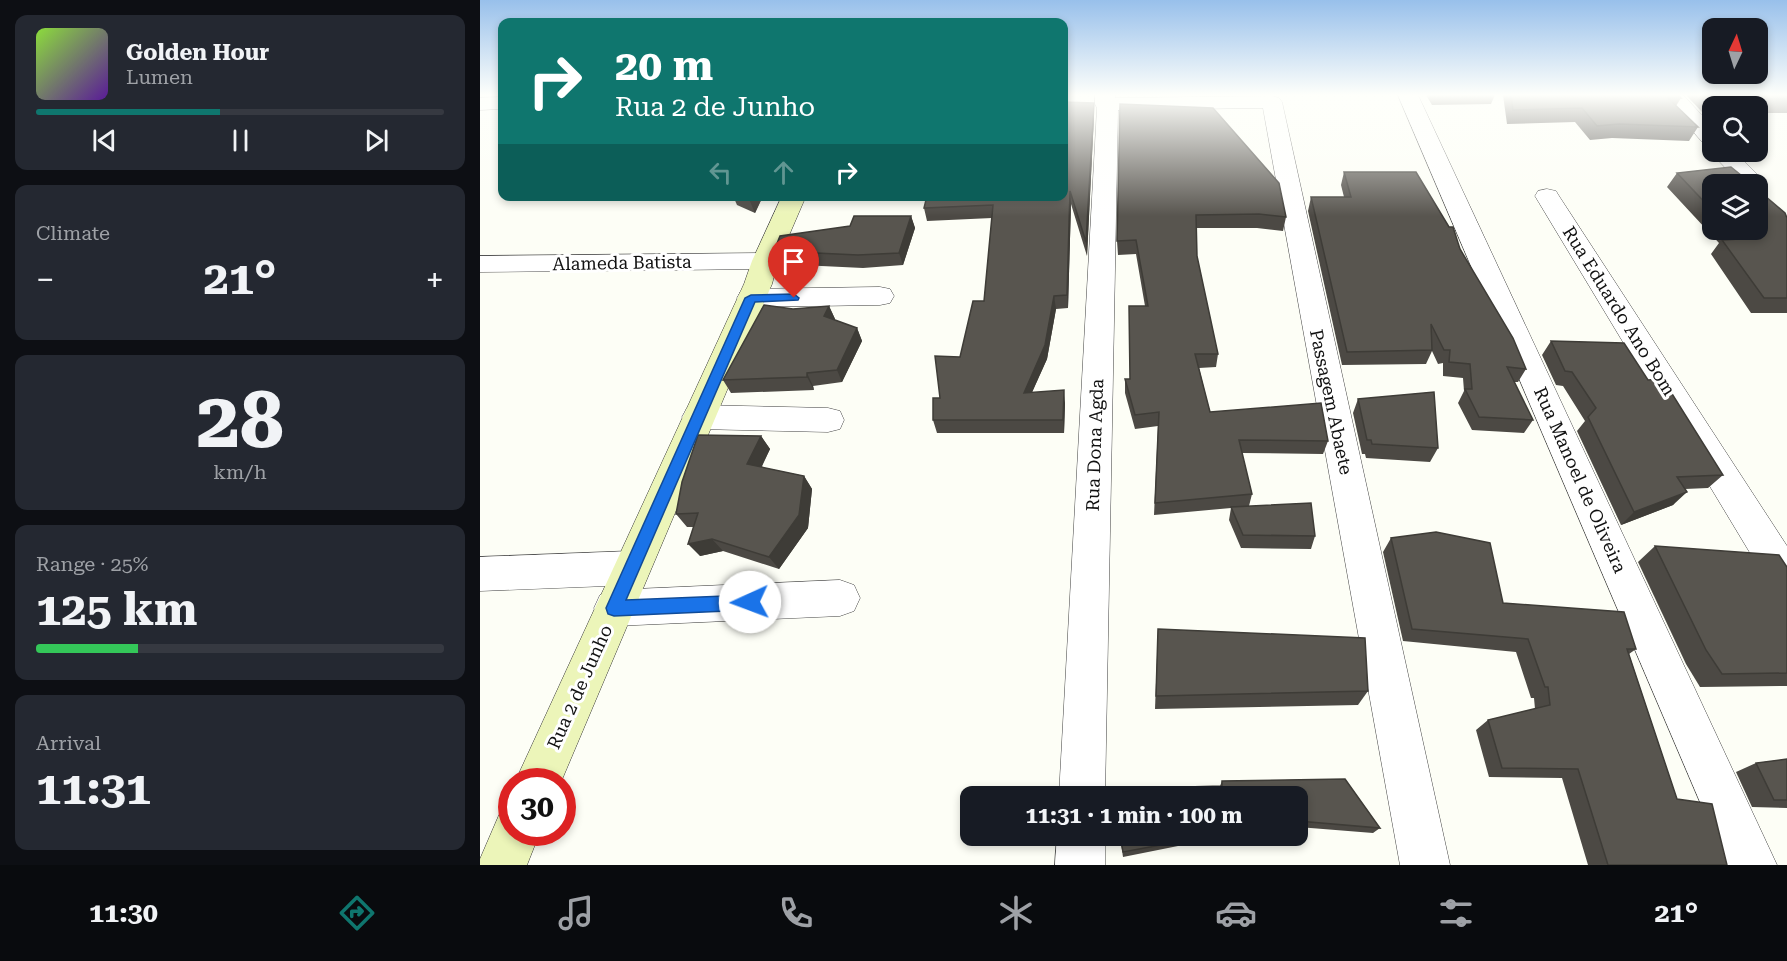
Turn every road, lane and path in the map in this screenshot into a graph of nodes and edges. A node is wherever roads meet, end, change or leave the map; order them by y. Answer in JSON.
{"nodes":[{"id":1,"x":1107,"y":135,"type":"edge"},
{"id":2,"x":1279,"y":135,"type":"edge"},
{"id":3,"x":1426,"y":135,"type":"edge"},
{"id":4,"x":1733,"y":162,"type":"edge"},
{"id":5,"x":1744,"y":174,"type":"edge"},
{"id":6,"x":1547,"y":196,"type":"dead end"},
{"id":7,"x":792,"y":201,"type":"edge"},
{"id":8,"x":765,"y":261,"type":"junction"},
{"id":9,"x":480,"y":264,"type":"edge"},
{"id":10,"x":880,"y":296,"type":"dead end"},
{"id":11,"x":751,"y":298,"type":"junction"},
{"id":12,"x":698,"y":417,"type":"junction"},
{"id":13,"x":828,"y":420,"type":"dead end"},
{"id":14,"x":632,"y":568,"type":"junction"},
{"id":15,"x":480,"y":574,"type":"edge"},
{"id":16,"x":1787,"y":579,"type":"edge"},
{"id":17,"x":840,"y":598,"type":"dead end"},
{"id":18,"x":614,"y":608,"type":"junction"},
{"id":19,"x":544,"y":768,"type":"edge"},
{"id":20,"x":1082,"y":786,"type":"edge"},
{"id":21,"x":510,"y":846,"type":"edge"},
{"id":22,"x":1081,"y":846,"type":"edge"},
{"id":23,"x":502,"y":865,"type":"edge"},
{"id":24,"x":1080,"y":865,"type":"edge"},
{"id":25,"x":1425,"y":865,"type":"edge"},
{"id":26,"x":1752,"y":865,"type":"edge"}],
"edges":[{"from":1,"to":20,"type":"street","name":"Rua Dona Agda"},
{"from":2,"to":25,"type":"street","name":"Passagem Abaete"},
{"from":3,"to":26,"type":"street","name":"Rua Manoel de Oliveira"},
{"from":4,"to":5,"type":"street"},
{"from":6,"to":16,"type":"street","name":"Rua Eduardo Ano Bom"},
{"from":7,"to":8,"type":"street","name":"Rua 2 de Junho"},
{"from":8,"to":9,"type":"street","name":"Alameda Batista"},
{"from":8,"to":11,"type":"street","name":"Rua 2 de Junho"},
{"from":10,"to":11,"type":"street"},
{"from":11,"to":12,"type":"street","name":"Rua 2 de Junho"},
{"from":12,"to":13,"type":"street"},
{"from":12,"to":14,"type":"street","name":"Rua 2 de Junho"},
{"from":14,"to":15,"type":"street"},
{"from":14,"to":18,"type":"street","name":"Rua 2 de Junho"},
{"from":17,"to":18,"type":"street"},
{"from":18,"to":19,"type":"street","name":"Rua 2 de Junho"},
{"from":21,"to":23,"type":"street"},
{"from":22,"to":24,"type":"street"}]}
